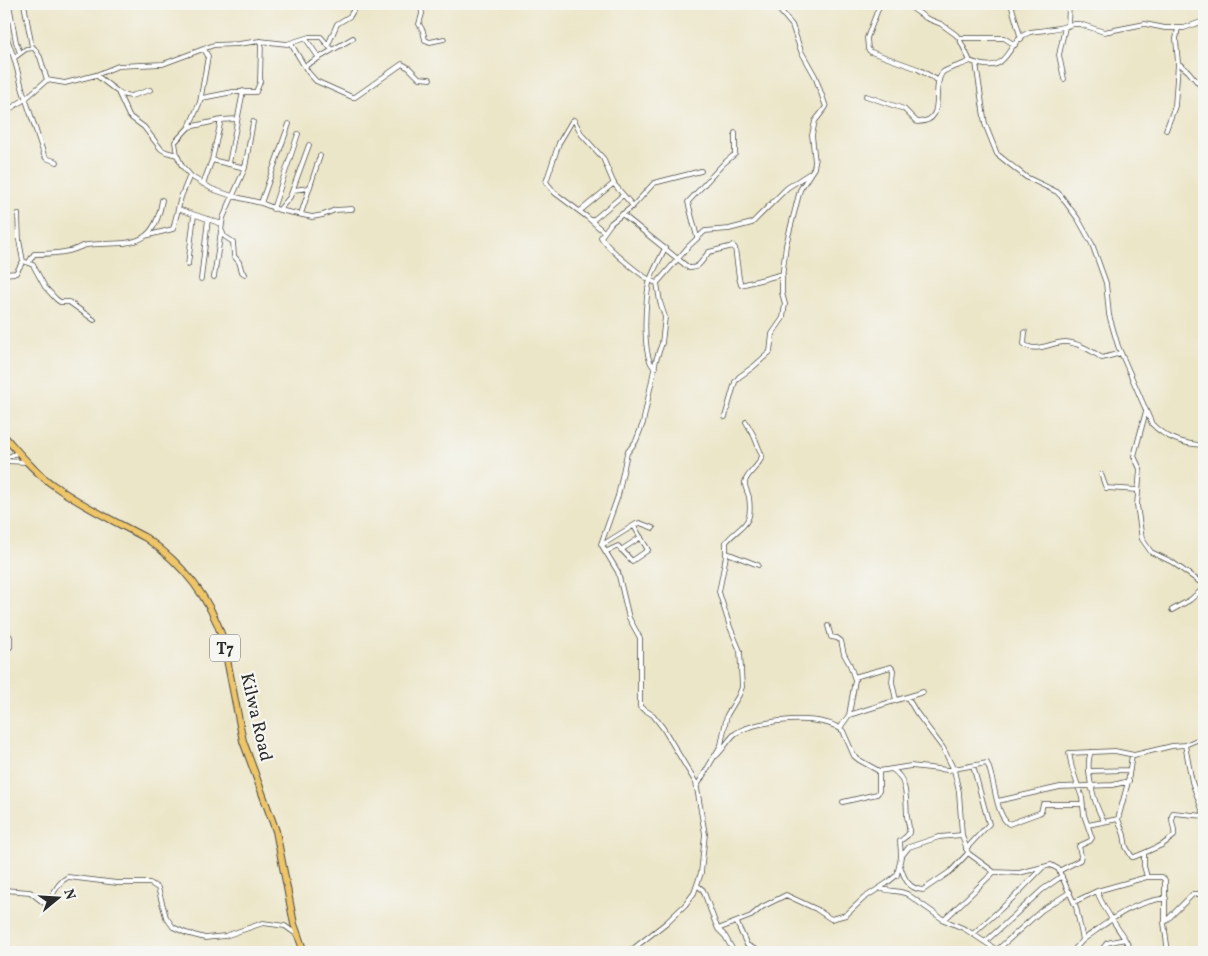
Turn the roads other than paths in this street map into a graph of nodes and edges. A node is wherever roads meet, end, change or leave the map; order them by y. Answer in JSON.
{"nodes":[{"id":1,"x":9,"y":4,"type":"edge"},
{"id":2,"x":24,"y":4,"type":"edge"},
{"id":3,"x":357,"y":4,"type":"edge"},
{"id":4,"x":421,"y":4,"type":"edge"},
{"id":5,"x":774,"y":4,"type":"edge"},
{"id":6,"x":880,"y":4,"type":"edge"},
{"id":7,"x":906,"y":4,"type":"edge"},
{"id":8,"x":1011,"y":4,"type":"edge"},
{"id":9,"x":1069,"y":4,"type":"edge"},
{"id":10,"x":1204,"y":21,"type":"edge"},
{"id":11,"x":1066,"y":26,"type":"junction"},
{"id":12,"x":1178,"y":28,"type":"junction"},
{"id":13,"x":4,"y":30,"type":"edge"},
{"id":14,"x":353,"y":38,"type":"dead end"},
{"id":15,"x":959,"y":38,"type":"junction"},
{"id":16,"x":306,"y":39,"type":"junction"},
{"id":17,"x":444,"y":39,"type":"dead end"},
{"id":18,"x":1020,"y":39,"type":"junction"},
{"id":19,"x":261,"y":41,"type":"junction"},
{"id":20,"x":291,"y":44,"type":"junction"},
{"id":21,"x":1015,"y":44,"type":"junction"},
{"id":22,"x":328,"y":45,"type":"junction"},
{"id":23,"x":32,"y":47,"type":"junction"},
{"id":24,"x":204,"y":49,"type":"junction"},
{"id":25,"x":332,"y":50,"type":"junction"},
{"id":26,"x":20,"y":53,"type":"junction"},
{"id":27,"x":14,"y":58,"type":"junction"},
{"id":28,"x":319,"y":58,"type":"junction"},
{"id":29,"x":970,"y":61,"type":"junction"},
{"id":30,"x":976,"y":63,"type":"junction"},
{"id":31,"x":1178,"y":63,"type":"junction"},
{"id":32,"x":305,"y":66,"type":"junction"},
{"id":33,"x":96,"y":75,"type":"junction"},
{"id":34,"x":430,"y":79,"type":"dead end"},
{"id":35,"x":1064,"y":79,"type":"dead end"},
{"id":36,"x":47,"y":80,"type":"junction"},
{"id":37,"x":939,"y":81,"type":"junction"},
{"id":38,"x":150,"y":90,"type":"dead end"},
{"id":39,"x":1204,"y":90,"type":"edge"},
{"id":40,"x":243,"y":91,"type":"junction"},
{"id":41,"x":120,"y":94,"type":"junction"},
{"id":42,"x":866,"y":96,"type":"dead end"},
{"id":43,"x":202,"y":98,"type":"junction"},
{"id":44,"x":25,"y":99,"type":"junction"},
{"id":45,"x":4,"y":113,"type":"edge"},
{"id":46,"x":237,"y":119,"type":"junction"},
{"id":47,"x":221,"y":120,"type":"junction"},
{"id":48,"x":253,"y":122,"type":"dead end"},
{"id":49,"x":289,"y":124,"type":"dead end"},
{"id":50,"x":189,"y":127,"type":"junction"},
{"id":51,"x":1166,"y":130,"type":"dead end"},
{"id":52,"x":735,"y":132,"type":"dead end"},
{"id":53,"x":298,"y":134,"type":"dead end"},
{"id":54,"x":309,"y":146,"type":"dead end"},
{"id":55,"x":177,"y":155,"type":"junction"},
{"id":56,"x":320,"y":156,"type":"dead end"},
{"id":57,"x":212,"y":160,"type":"junction"},
{"id":58,"x":57,"y":162,"type":"dead end"},
{"id":59,"x":229,"y":163,"type":"junction"},
{"id":60,"x":244,"y":168,"type":"junction"},
{"id":61,"x":701,"y":171,"type":"dead end"},
{"id":62,"x":810,"y":173,"type":"junction"},
{"id":63,"x":190,"y":175,"type":"junction"},
{"id":64,"x":614,"y":182,"type":"junction"},
{"id":65,"x":203,"y":184,"type":"junction"},
{"id":66,"x":309,"y":188,"type":"junction"},
{"id":67,"x":293,"y":190,"type":"junction"},
{"id":68,"x":623,"y":195,"type":"junction"},
{"id":69,"x":232,"y":196,"type":"junction"},
{"id":70,"x":162,"y":200,"type":"dead end"},
{"id":71,"x":260,"y":203,"type":"junction"},
{"id":72,"x":633,"y":206,"type":"junction"},
{"id":73,"x":273,"y":209,"type":"junction"},
{"id":74,"x":352,"y":209,"type":"dead end"},
{"id":75,"x":178,"y":210,"type":"junction"},
{"id":76,"x":278,"y":210,"type":"junction"},
{"id":77,"x":580,"y":211,"type":"junction"},
{"id":78,"x":18,"y":214,"type":"dead end"},
{"id":79,"x":301,"y":214,"type":"junction"},
{"id":80,"x":622,"y":214,"type":"junction"},
{"id":81,"x":194,"y":216,"type":"junction"},
{"id":82,"x":208,"y":219,"type":"junction"},
{"id":83,"x":592,"y":221,"type":"junction"},
{"id":84,"x":222,"y":224,"type":"junction"},
{"id":85,"x":221,"y":229,"type":"junction"},
{"id":86,"x":604,"y":232,"type":"junction"},
{"id":87,"x":144,"y":236,"type":"junction"},
{"id":88,"x":697,"y":238,"type":"junction"},
{"id":89,"x":665,"y":248,"type":"junction"},
{"id":90,"x":678,"y":258,"type":"junction"},
{"id":91,"x":23,"y":261,"type":"junction"},
{"id":92,"x":29,"y":262,"type":"junction"},
{"id":93,"x":188,"y":265,"type":"dead end"},
{"id":94,"x":4,"y":274,"type":"edge"},
{"id":95,"x":245,"y":274,"type":"dead end"},
{"id":96,"x":782,"y":274,"type":"junction"},
{"id":97,"x":214,"y":278,"type":"dead end"},
{"id":98,"x":201,"y":279,"type":"dead end"},
{"id":99,"x":650,"y":280,"type":"junction"},
{"id":100,"x":658,"y":283,"type":"junction"},
{"id":101,"x":94,"y":320,"type":"dead end"},
{"id":102,"x":1025,"y":332,"type":"dead end"},
{"id":103,"x":1121,"y":353,"type":"junction"},
{"id":104,"x":655,"y":368,"type":"junction"},
{"id":105,"x":1146,"y":409,"type":"junction"},
{"id":106,"x":725,"y":417,"type":"dead end"},
{"id":107,"x":746,"y":422,"type":"dead end"},
{"id":108,"x":4,"y":436,"type":"edge"},
{"id":109,"x":1204,"y":445,"type":"edge"},
{"id":110,"x":19,"y":452,"type":"junction"},
{"id":111,"x":4,"y":460,"type":"edge"},
{"id":112,"x":28,"y":462,"type":"junction"},
{"id":113,"x":1101,"y":474,"type":"dead end"},
{"id":114,"x":1138,"y":490,"type":"junction"},
{"id":115,"x":634,"y":526,"type":"junction"},
{"id":116,"x":653,"y":528,"type":"dead end"},
{"id":117,"x":641,"y":537,"type":"junction"},
{"id":118,"x":602,"y":545,"type":"junction"},
{"id":119,"x":621,"y":550,"type":"junction"},
{"id":120,"x":605,"y":552,"type":"junction"},
{"id":121,"x":727,"y":552,"type":"junction"},
{"id":122,"x":758,"y":566,"type":"dead end"},
{"id":123,"x":1204,"y":586,"type":"edge"},
{"id":124,"x":1172,"y":610,"type":"dead end"},
{"id":125,"x":828,"y":626,"type":"dead end"},
{"id":126,"x":4,"y":629,"type":"edge"},
{"id":127,"x":10,"y":647,"type":"dead end"},
{"id":128,"x":854,"y":677,"type":"junction"},
{"id":129,"x":923,"y":692,"type":"dead end"},
{"id":130,"x":907,"y":697,"type":"junction"},
{"id":131,"x":896,"y":700,"type":"junction"},
{"id":132,"x":850,"y":715,"type":"junction"},
{"id":133,"x":840,"y":728,"type":"junction"},
{"id":134,"x":1204,"y":737,"type":"edge"},
{"id":135,"x":1185,"y":745,"type":"junction"},
{"id":136,"x":1091,"y":752,"type":"junction"},
{"id":137,"x":1132,"y":755,"type":"junction"},
{"id":138,"x":716,"y":756,"type":"junction"},
{"id":139,"x":973,"y":766,"type":"junction"},
{"id":140,"x":893,"y":770,"type":"junction"},
{"id":141,"x":954,"y":770,"type":"junction"},
{"id":142,"x":1130,"y":770,"type":"junction"},
{"id":143,"x":879,"y":771,"type":"junction"},
{"id":144,"x":1090,"y":771,"type":"junction"},
{"id":145,"x":1128,"y":781,"type":"junction"},
{"id":146,"x":1078,"y":785,"type":"junction"},
{"id":147,"x":698,"y":786,"type":"junction"},
{"id":148,"x":1092,"y":786,"type":"junction"},
{"id":149,"x":843,"y":802,"type":"dead end"},
{"id":150,"x":998,"y":802,"type":"junction"},
{"id":151,"x":1084,"y":804,"type":"junction"},
{"id":152,"x":1204,"y":815,"type":"edge"},
{"id":153,"x":1118,"y":819,"type":"junction"},
{"id":154,"x":1104,"y":821,"type":"junction"},
{"id":155,"x":1088,"y":825,"type":"junction"},
{"id":156,"x":962,"y":835,"type":"junction"},
{"id":157,"x":967,"y":851,"type":"junction"},
{"id":158,"x":1144,"y":853,"type":"junction"},
{"id":159,"x":901,"y":856,"type":"junction"},
{"id":160,"x":900,"y":863,"type":"junction"},
{"id":161,"x":1045,"y":866,"type":"junction"},
{"id":162,"x":1060,"y":870,"type":"junction"},
{"id":163,"x":994,"y":872,"type":"junction"},
{"id":164,"x":1062,"y":876,"type":"junction"},
{"id":165,"x":1147,"y":877,"type":"junction"},
{"id":166,"x":698,"y":886,"type":"junction"},
{"id":167,"x":879,"y":888,"type":"junction"},
{"id":168,"x":4,"y":890,"type":"edge"},
{"id":169,"x":1097,"y":890,"type":"junction"},
{"id":170,"x":1070,"y":892,"type":"junction"},
{"id":171,"x":1204,"y":894,"type":"edge"},
{"id":172,"x":1166,"y":898,"type":"junction"},
{"id":173,"x":1074,"y":902,"type":"junction"},
{"id":174,"x":1112,"y":918,"type":"junction"},
{"id":175,"x":944,"y":920,"type":"junction"},
{"id":176,"x":1165,"y":922,"type":"junction"},
{"id":177,"x":737,"y":923,"type":"junction"},
{"id":178,"x":718,"y":929,"type":"junction"},
{"id":179,"x":296,"y":934,"type":"junction"},
{"id":180,"x":973,"y":934,"type":"junction"},
{"id":181,"x":1125,"y":939,"type":"junction"},
{"id":182,"x":1083,"y":940,"type":"junction"},
{"id":183,"x":985,"y":942,"type":"junction"},
{"id":184,"x":992,"y":947,"type":"junction"},
{"id":185,"x":998,"y":951,"type":"edge"},
{"id":186,"x":304,"y":952,"type":"edge"},
{"id":187,"x":629,"y":952,"type":"edge"},
{"id":188,"x":734,"y":952,"type":"edge"},
{"id":189,"x":760,"y":952,"type":"edge"},
{"id":190,"x":988,"y":952,"type":"edge"},
{"id":191,"x":1072,"y":952,"type":"edge"},
{"id":192,"x":1100,"y":952,"type":"edge"},
{"id":193,"x":1132,"y":952,"type":"edge"},
{"id":194,"x":1163,"y":952,"type":"edge"},
{"id":195,"x":1168,"y":952,"type":"edge"}],
"edges":[{"from":1,"to":26,"type":"street"},
{"from":2,"to":23,"type":"street"},
{"from":3,"to":22,"type":"street"},
{"from":4,"to":17,"type":"street"},
{"from":5,"to":62,"type":"street"},
{"from":6,"to":37,"type":"street"},
{"from":7,"to":15,"type":"street"},
{"from":8,"to":18,"type":"street"},
{"from":9,"to":11,"type":"street"},
{"from":10,"to":12,"type":"street"},
{"from":11,"to":12,"type":"street"},
{"from":11,"to":18,"type":"street"},
{"from":11,"to":35,"type":"street"},
{"from":12,"to":31,"type":"street"},
{"from":13,"to":27,"type":"street"},
{"from":14,"to":25,"type":"street"},
{"from":15,"to":21,"type":"street"},
{"from":15,"to":29,"type":"street"},
{"from":16,"to":20,"type":"street"},
{"from":16,"to":22,"type":"street"},
{"from":16,"to":28,"type":"street"},
{"from":18,"to":21,"type":"street"},
{"from":19,"to":20,"type":"street"},
{"from":19,"to":24,"type":"street"},
{"from":19,"to":40,"type":"street"},
{"from":20,"to":32,"type":"street"},
{"from":21,"to":30,"type":"street"},
{"from":22,"to":25,"type":"street"},
{"from":23,"to":26,"type":"street"},
{"from":23,"to":36,"type":"street"},
{"from":24,"to":33,"type":"street"},
{"from":24,"to":43,"type":"street"},
{"from":25,"to":28,"type":"street"},
{"from":26,"to":27,"type":"street"},
{"from":27,"to":44,"type":"street"},
{"from":28,"to":32,"type":"street"},
{"from":29,"to":30,"type":"street"},
{"from":29,"to":37,"type":"street"},
{"from":30,"to":103,"type":"street"},
{"from":31,"to":39,"type":"street"},
{"from":31,"to":51,"type":"street"},
{"from":32,"to":34,"type":"street"},
{"from":33,"to":36,"type":"street"},
{"from":33,"to":41,"type":"street"},
{"from":36,"to":44,"type":"street"},
{"from":37,"to":42,"type":"street"},
{"from":38,"to":41,"type":"street"},
{"from":40,"to":43,"type":"street"},
{"from":40,"to":46,"type":"street"},
{"from":41,"to":55,"type":"street"},
{"from":43,"to":50,"type":"street"},
{"from":44,"to":45,"type":"street"},
{"from":44,"to":58,"type":"street"},
{"from":46,"to":47,"type":"street"},
{"from":46,"to":59,"type":"street"},
{"from":47,"to":50,"type":"street"},
{"from":47,"to":57,"type":"street"},
{"from":48,"to":60,"type":"street"},
{"from":49,"to":71,"type":"street"},
{"from":50,"to":55,"type":"street"},
{"from":52,"to":88,"type":"street"},
{"from":53,"to":73,"type":"street"},
{"from":54,"to":67,"type":"street"},
{"from":55,"to":63,"type":"street"},
{"from":56,"to":66,"type":"street"},
{"from":57,"to":59,"type":"street"},
{"from":57,"to":65,"type":"street"},
{"from":59,"to":60,"type":"street"},
{"from":60,"to":69,"type":"street"},
{"from":61,"to":72,"type":"street"},
{"from":62,"to":88,"type":"street"},
{"from":62,"to":96,"type":"street"},
{"from":63,"to":65,"type":"street"},
{"from":63,"to":75,"type":"street"},
{"from":64,"to":68,"type":"street"},
{"from":64,"to":77,"type":"street"},
{"from":64,"to":77,"type":"street"},
{"from":65,"to":69,"type":"street"},
{"from":66,"to":67,"type":"street"},
{"from":66,"to":79,"type":"street"},
{"from":67,"to":76,"type":"street"},
{"from":68,"to":72,"type":"street"},
{"from":68,"to":83,"type":"street"},
{"from":69,"to":71,"type":"street"},
{"from":69,"to":84,"type":"street"},
{"from":70,"to":87,"type":"street"},
{"from":71,"to":73,"type":"street"},
{"from":72,"to":80,"type":"street"},
{"from":73,"to":76,"type":"street"},
{"from":74,"to":79,"type":"street"},
{"from":75,"to":81,"type":"street"},
{"from":75,"to":87,"type":"street"},
{"from":76,"to":79,"type":"street"},
{"from":77,"to":83,"type":"street"},
{"from":78,"to":91,"type":"street"},
{"from":80,"to":86,"type":"street"},
{"from":80,"to":89,"type":"street"},
{"from":81,"to":82,"type":"street"},
{"from":81,"to":93,"type":"street"},
{"from":82,"to":84,"type":"street"},
{"from":82,"to":98,"type":"street"},
{"from":83,"to":86,"type":"street"},
{"from":84,"to":85,"type":"street"},
{"from":85,"to":95,"type":"street"},
{"from":85,"to":97,"type":"street"},
{"from":86,"to":99,"type":"street"},
{"from":87,"to":92,"type":"street"},
{"from":88,"to":90,"type":"street"},
{"from":89,"to":90,"type":"street"},
{"from":89,"to":99,"type":"street"},
{"from":90,"to":96,"type":"street"},
{"from":90,"to":100,"type":"street"},
{"from":91,"to":92,"type":"street"},
{"from":91,"to":94,"type":"street"},
{"from":92,"to":101,"type":"street"},
{"from":96,"to":106,"type":"street"},
{"from":99,"to":100,"type":"street"},
{"from":99,"to":104,"type":"street"},
{"from":100,"to":104,"type":"street"},
{"from":102,"to":103,"type":"street"},
{"from":103,"to":105,"type":"street"},
{"from":104,"to":118,"type":"street"},
{"from":105,"to":109,"type":"street"},
{"from":105,"to":114,"type":"street"},
{"from":107,"to":121,"type":"street"},
{"from":108,"to":110,"type":"highway","name":"Kilwa Road","number":"T7"},
{"from":110,"to":111,"type":"street"},
{"from":110,"to":112,"type":"highway","name":"Kilwa Road","number":"T7"},
{"from":111,"to":112,"type":"street"},
{"from":112,"to":179,"type":"highway","name":"Kilwa Road","number":"T7"},
{"from":113,"to":114,"type":"street"},
{"from":114,"to":123,"type":"street"},
{"from":115,"to":116,"type":"street"},
{"from":115,"to":117,"type":"street"},
{"from":115,"to":118,"type":"street"},
{"from":117,"to":119,"type":"street"},
{"from":117,"to":119,"type":"street"},
{"from":118,"to":120,"type":"street"},
{"from":119,"to":120,"type":"street"},
{"from":120,"to":147,"type":"street"},
{"from":121,"to":122,"type":"street"},
{"from":121,"to":138,"type":"street"},
{"from":123,"to":124,"type":"street"},
{"from":125,"to":128,"type":"street"},
{"from":126,"to":127,"type":"street"},
{"from":128,"to":131,"type":"street"},
{"from":128,"to":132,"type":"street"},
{"from":129,"to":130,"type":"street"},
{"from":130,"to":131,"type":"street"},
{"from":130,"to":141,"type":"street"},
{"from":131,"to":132,"type":"street"},
{"from":132,"to":133,"type":"street"},
{"from":133,"to":138,"type":"street"},
{"from":133,"to":143,"type":"street"},
{"from":134,"to":135,"type":"street"},
{"from":135,"to":137,"type":"street"},
{"from":135,"to":152,"type":"street"},
{"from":136,"to":137,"type":"street"},
{"from":136,"to":144,"type":"street"},
{"from":136,"to":146,"type":"street"},
{"from":137,"to":142,"type":"street"},
{"from":138,"to":147,"type":"street"},
{"from":139,"to":141,"type":"street"},
{"from":139,"to":150,"type":"street"},
{"from":139,"to":157,"type":"street"},
{"from":140,"to":141,"type":"street"},
{"from":140,"to":143,"type":"street"},
{"from":140,"to":159,"type":"street"},
{"from":141,"to":156,"type":"street"},
{"from":142,"to":144,"type":"street"},
{"from":142,"to":145,"type":"street"},
{"from":143,"to":149,"type":"street"},
{"from":144,"to":148,"type":"street"},
{"from":145,"to":148,"type":"street"},
{"from":145,"to":153,"type":"street"},
{"from":146,"to":148,"type":"street"},
{"from":146,"to":150,"type":"street"},
{"from":146,"to":151,"type":"street"},
{"from":147,"to":166,"type":"street"},
{"from":148,"to":154,"type":"street"},
{"from":150,"to":151,"type":"street"},
{"from":151,"to":155,"type":"street"},
{"from":152,"to":158,"type":"street"},
{"from":153,"to":154,"type":"street"},
{"from":153,"to":158,"type":"street"},
{"from":154,"to":155,"type":"street"},
{"from":155,"to":162,"type":"street"},
{"from":156,"to":157,"type":"street"},
{"from":156,"to":159,"type":"street"},
{"from":157,"to":160,"type":"street"},
{"from":157,"to":163,"type":"street"},
{"from":158,"to":165,"type":"street"},
{"from":159,"to":160,"type":"street"},
{"from":160,"to":167,"type":"street"},
{"from":161,"to":162,"type":"street"},
{"from":161,"to":163,"type":"street"},
{"from":161,"to":180,"type":"street"},
{"from":162,"to":164,"type":"street"},
{"from":163,"to":175,"type":"street"},
{"from":164,"to":170,"type":"street"},
{"from":164,"to":183,"type":"street"},
{"from":165,"to":169,"type":"street"},
{"from":165,"to":172,"type":"street"},
{"from":166,"to":178,"type":"street"},
{"from":166,"to":187,"type":"street"},
{"from":167,"to":175,"type":"street"},
{"from":167,"to":177,"type":"street"},
{"from":168,"to":179,"type":"street"},
{"from":169,"to":173,"type":"street"},
{"from":169,"to":174,"type":"street"},
{"from":170,"to":173,"type":"street"},
{"from":170,"to":185,"type":"street"},
{"from":171,"to":176,"type":"street"},
{"from":172,"to":174,"type":"street"},
{"from":172,"to":176,"type":"street"},
{"from":173,"to":182,"type":"street"},
{"from":174,"to":181,"type":"street"},
{"from":174,"to":182,"type":"street"},
{"from":175,"to":180,"type":"street"},
{"from":176,"to":195,"type":"street"},
{"from":177,"to":178,"type":"street"},
{"from":177,"to":189,"type":"street"},
{"from":178,"to":188,"type":"street"},
{"from":179,"to":186,"type":"highway","name":"Kilwa Road","number":"T7"},
{"from":180,"to":183,"type":"street"},
{"from":181,"to":192,"type":"street"},
{"from":181,"to":193,"type":"street"},
{"from":182,"to":191,"type":"street"},
{"from":183,"to":184,"type":"street"},
{"from":184,"to":185,"type":"street"},
{"from":184,"to":190,"type":"street"},
{"from":194,"to":195,"type":"street"}]}
